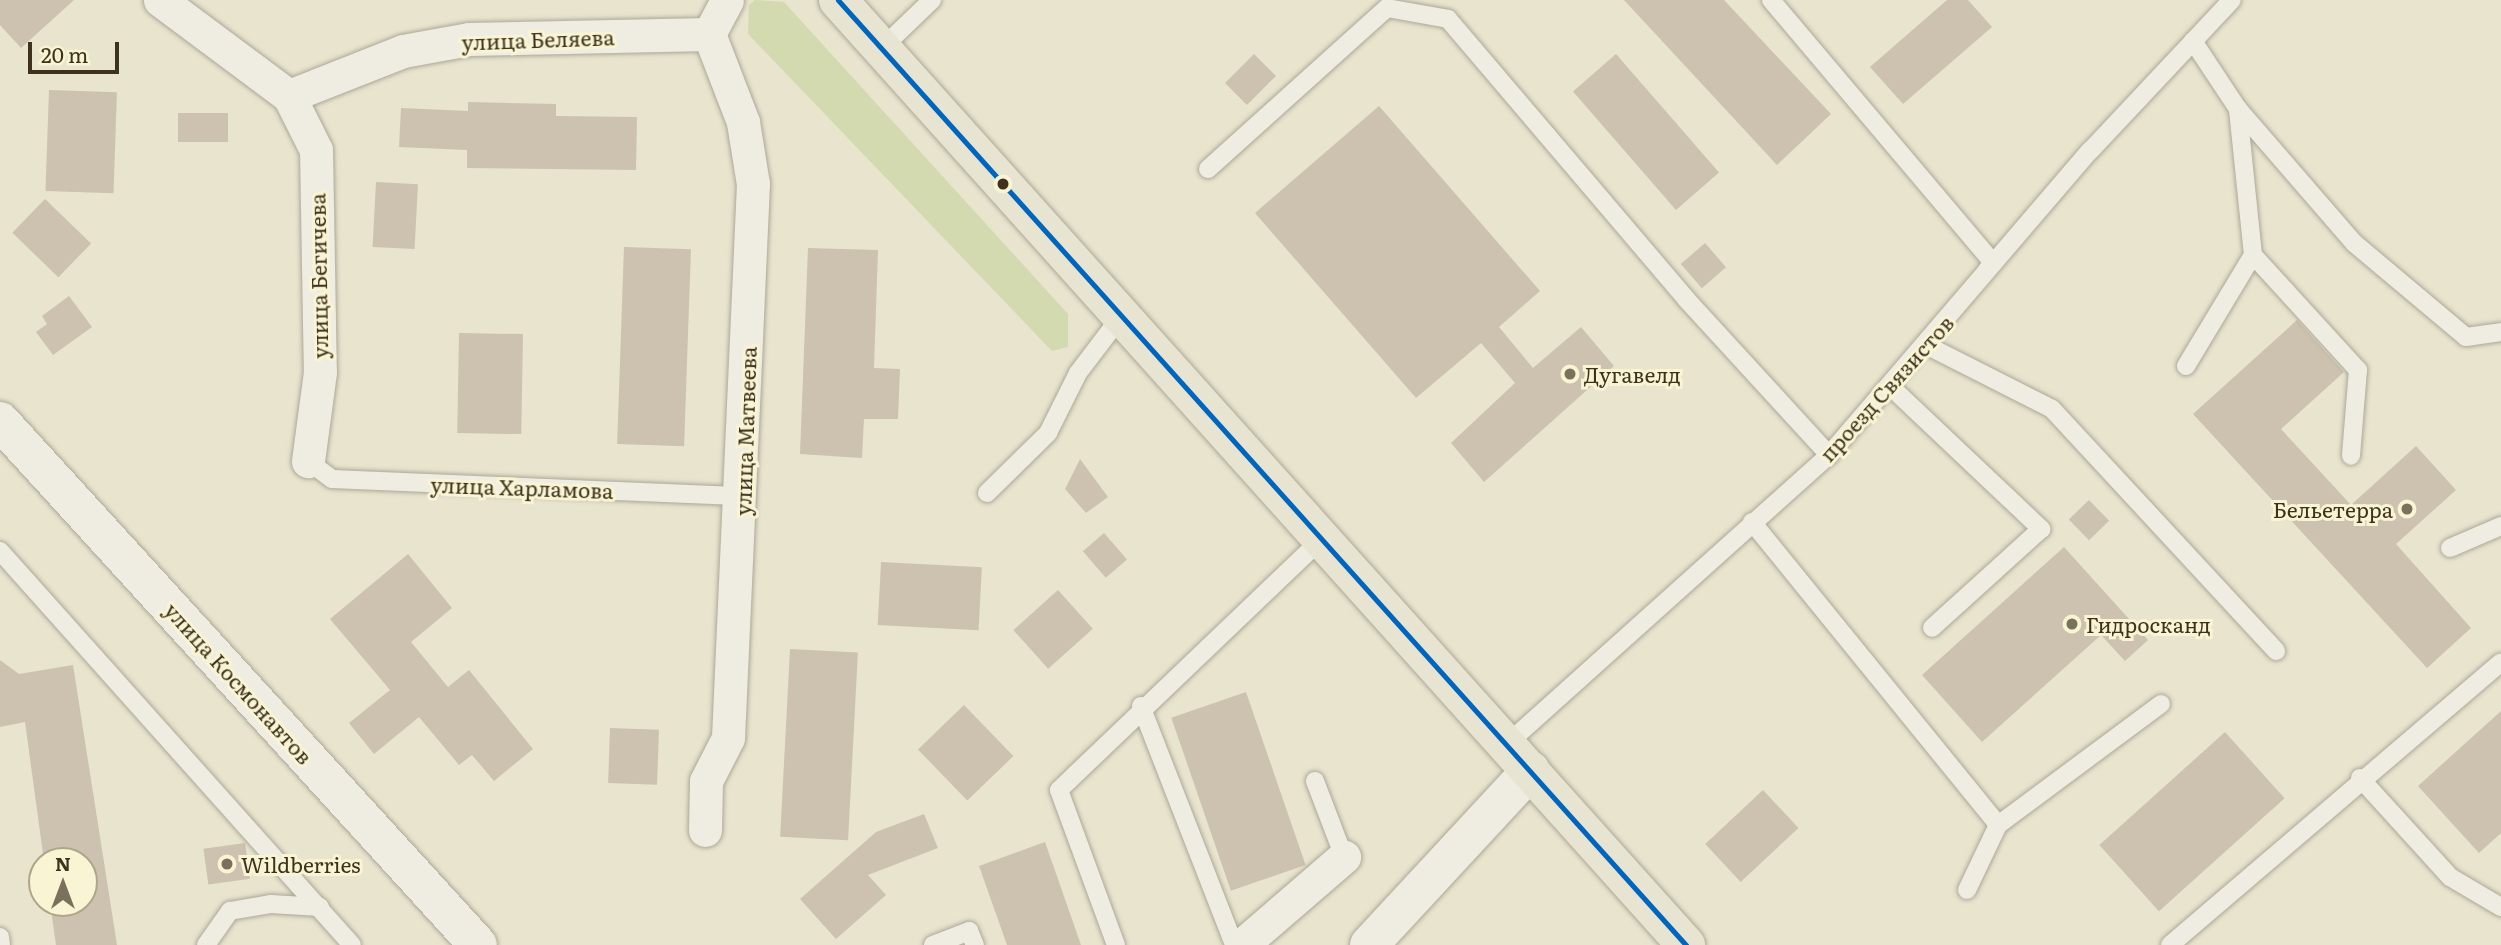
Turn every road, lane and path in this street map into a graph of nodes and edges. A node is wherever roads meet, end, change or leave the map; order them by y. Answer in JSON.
{"nodes":[{"id":1,"x":160,"y":0,"type":"edge"},
{"id":2,"x":727,"y":0,"type":"edge"},
{"id":3,"x":838,"y":0,"type":"edge"},
{"id":4,"x":932,"y":0,"type":"edge"},
{"id":5,"x":1771,"y":0,"type":"edge"},
{"id":6,"x":2232,"y":0,"type":"edge"},
{"id":7,"x":709,"y":34,"type":"junction"},
{"id":8,"x":2193,"y":40,"type":"junction"},
{"id":9,"x":881,"y":49,"type":"junction"},
{"id":10,"x":289,"y":96,"type":"junction"},
{"id":11,"x":2238,"y":109,"type":"junction"},
{"id":12,"x":1208,"y":169,"type":"dead end"},
{"id":13,"x":2253,"y":255,"type":"junction"},
{"id":14,"x":1993,"y":263,"type":"junction"},
{"id":15,"x":1122,"y":315,"type":"junction"},
{"id":16,"x":2501,"y":332,"type":"edge"},
{"id":17,"x":1926,"y":345,"type":"junction"},
{"id":18,"x":2186,"y":366,"type":"dead end"},
{"id":19,"x":1892,"y":387,"type":"junction"},
{"id":20,"x":0,"y":421,"type":"edge"},
{"id":21,"x":1829,"y":455,"type":"junction"},
{"id":22,"x":2351,"y":456,"type":"dead end"},
{"id":23,"x":308,"y":461,"type":"joint"},
{"id":24,"x":987,"y":493,"type":"dead end"},
{"id":25,"x":743,"y":496,"type":"junction"},
{"id":26,"x":1752,"y":522,"type":"junction"},
{"id":27,"x":2501,"y":526,"type":"edge"},
{"id":28,"x":1322,"y":539,"type":"junction"},
{"id":29,"x":2450,"y":548,"type":"dead end"},
{"id":30,"x":0,"y":551,"type":"edge"},
{"id":31,"x":1932,"y":628,"type":"dead end"},
{"id":32,"x":2276,"y":650,"type":"dead end"},
{"id":33,"x":2501,"y":662,"type":"edge"},
{"id":34,"x":2161,"y":704,"type":"dead end"},
{"id":35,"x":1141,"y":706,"type":"junction"},
{"id":36,"x":1519,"y":757,"type":"junction"},
{"id":37,"x":2360,"y":778,"type":"junction"},
{"id":38,"x":1315,"y":781,"type":"dead end"},
{"id":39,"x":1998,"y":825,"type":"junction"},
{"id":40,"x":705,"y":830,"type":"dead end"},
{"id":41,"x":1344,"y":857,"type":"joint"},
{"id":42,"x":1967,"y":890,"type":"dead end"},
{"id":43,"x":320,"y":907,"type":"junction"},
{"id":44,"x":2501,"y":908,"type":"edge"},
{"id":45,"x":0,"y":937,"type":"edge"},
{"id":46,"x":1,"y":945,"type":"edge"},
{"id":47,"x":206,"y":945,"type":"edge"},
{"id":48,"x":352,"y":945,"type":"edge"},
{"id":49,"x":478,"y":945,"type":"edge"},
{"id":50,"x":933,"y":945,"type":"edge"},
{"id":51,"x":975,"y":945,"type":"edge"},
{"id":52,"x":1116,"y":945,"type":"edge"},
{"id":53,"x":1234,"y":945,"type":"edge"},
{"id":54,"x":1242,"y":945,"type":"edge"},
{"id":55,"x":1369,"y":945,"type":"edge"},
{"id":56,"x":1686,"y":945,"type":"edge"},
{"id":57,"x":2170,"y":945,"type":"edge"}],
"edges":[{"from":1,"to":10,"type":"street"},
{"from":2,"to":7,"type":"street"},
{"from":3,"to":9,"type":"main road"},
{"from":4,"to":9,"type":"lane"},
{"from":5,"to":14,"type":"lane"},
{"from":6,"to":8,"type":"lane"},
{"from":7,"to":10,"type":"street","name":"улица Беляева"},
{"from":7,"to":25,"type":"street","name":"улица Матвеева"},
{"from":8,"to":11,"type":"lane"},
{"from":8,"to":14,"type":"lane"},
{"from":9,"to":15,"type":"main road"},
{"from":10,"to":23,"type":"street","name":"улица Бегичева"},
{"from":11,"to":13,"type":"lane"},
{"from":11,"to":16,"type":"lane"},
{"from":12,"to":21,"type":"lane"},
{"from":13,"to":18,"type":"lane"},
{"from":13,"to":22,"type":"lane"},
{"from":14,"to":17,"type":"lane","name":"проезд Связистов"},
{"from":15,"to":24,"type":"lane"},
{"from":15,"to":28,"type":"main road"},
{"from":17,"to":19,"type":"lane","name":"проезд Связистов"},
{"from":17,"to":32,"type":"lane"},
{"from":19,"to":21,"type":"lane","name":"проезд Связистов"},
{"from":19,"to":31,"type":"lane"},
{"from":20,"to":49,"type":"street","name":"улица Космонавтов"},
{"from":21,"to":26,"type":"lane","name":"проезд Связистов"},
{"from":23,"to":25,"type":"lane","name":"улица Харламова"},
{"from":25,"to":40,"type":"street","name":"улица Матвеева"},
{"from":26,"to":36,"type":"lane","name":"проезд Связистов"},
{"from":26,"to":39,"type":"lane"},
{"from":27,"to":29,"type":"lane"},
{"from":28,"to":35,"type":"lane"},
{"from":28,"to":36,"type":"main road"},
{"from":30,"to":43,"type":"lane"},
{"from":33,"to":37,"type":"lane"},
{"from":34,"to":39,"type":"lane"},
{"from":35,"to":52,"type":"lane"},
{"from":35,"to":53,"type":"lane"},
{"from":36,"to":55,"type":"street"},
{"from":36,"to":56,"type":"main road"},
{"from":37,"to":44,"type":"lane"},
{"from":37,"to":57,"type":"lane"},
{"from":38,"to":41,"type":"lane"},
{"from":39,"to":42,"type":"lane"},
{"from":41,"to":54,"type":"street"},
{"from":43,"to":47,"type":"lane"},
{"from":43,"to":48,"type":"lane"},
{"from":45,"to":46,"type":"lane"},
{"from":50,"to":51,"type":"lane"}]}
